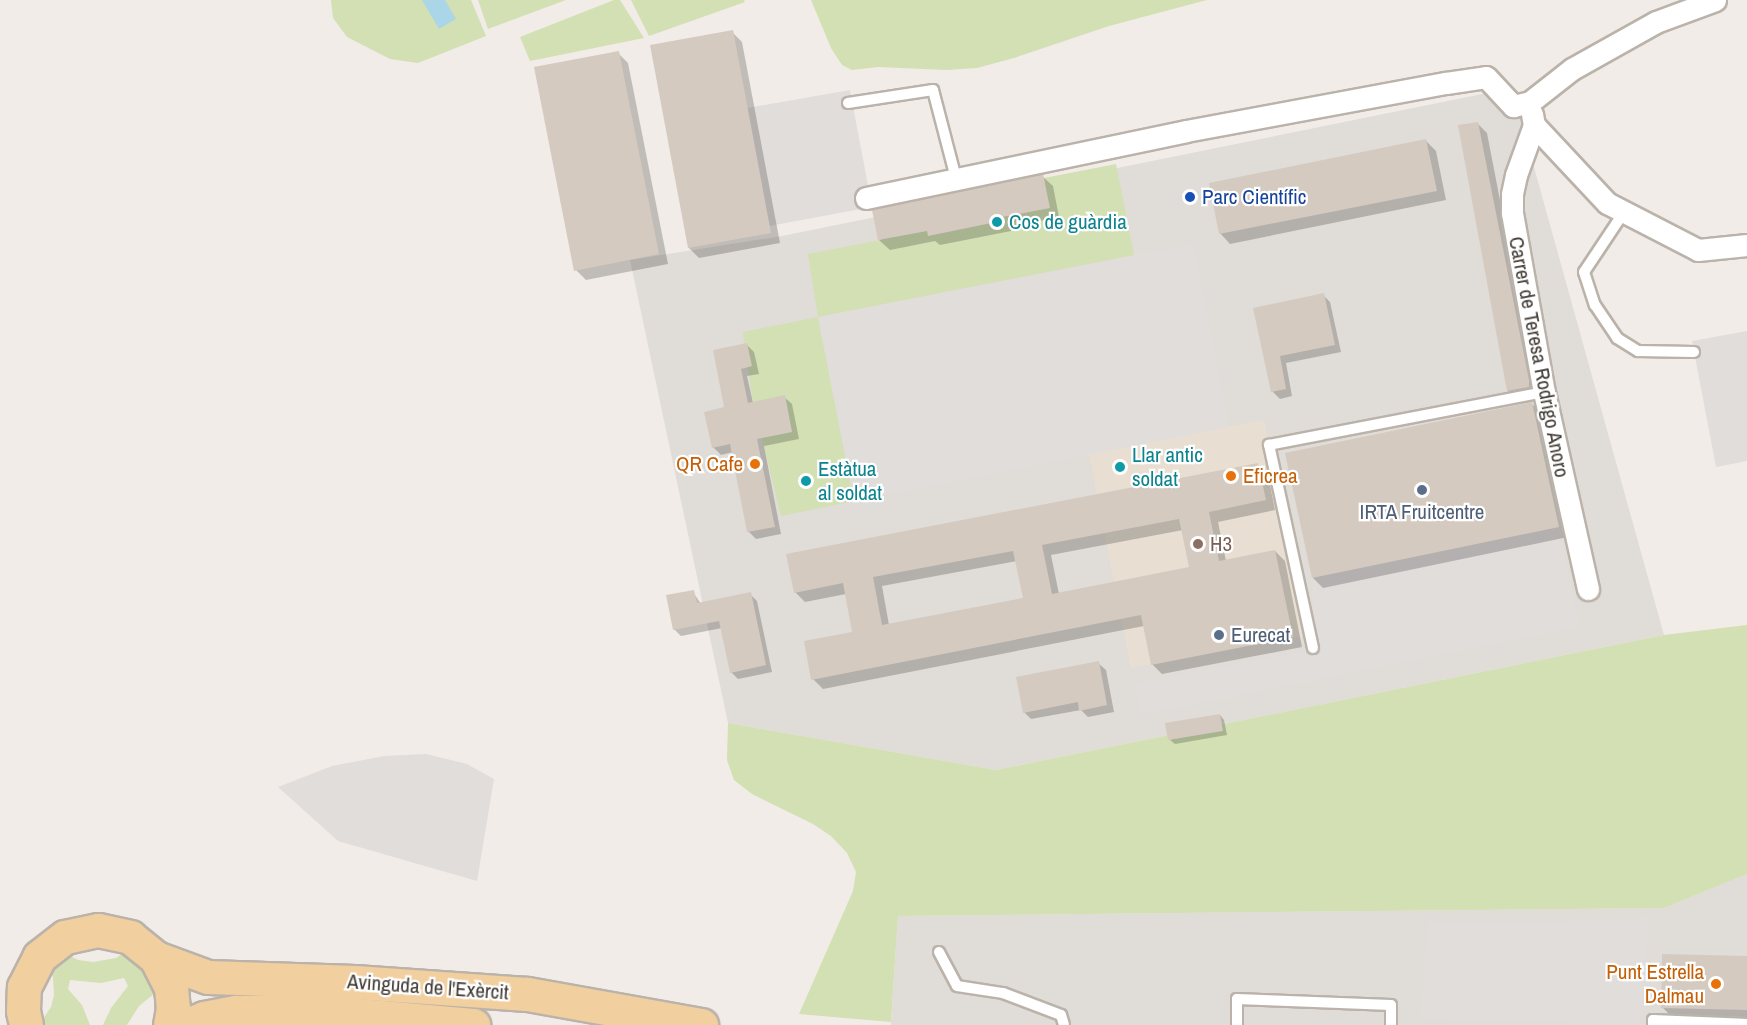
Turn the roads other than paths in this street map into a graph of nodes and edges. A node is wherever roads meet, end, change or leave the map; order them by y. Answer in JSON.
{"nodes":[{"id":1,"x":1715,"y":0,"type":"edge"},
{"id":2,"x":848,"y":103,"type":"dead end"},
{"id":3,"x":1522,"y":104,"type":"junction"},
{"id":4,"x":1534,"y":126,"type":"junction"},
{"id":5,"x":956,"y":178,"type":"junction"},
{"id":6,"x":866,"y":198,"type":"dead end"},
{"id":7,"x":1624,"y":212,"type":"junction"},
{"id":8,"x":1747,"y":245,"type":"edge"},
{"id":9,"x":1694,"y":352,"type":"dead end"},
{"id":10,"x":1544,"y":392,"type":"junction"},
{"id":11,"x":1588,"y":589,"type":"dead end"},
{"id":12,"x":1312,"y":648,"type":"dead end"},
{"id":13,"x":939,"y":952,"type":"dead end"},
{"id":14,"x":156,"y":958,"type":"junction"},
{"id":15,"x":14,"y":984,"type":"edge"},
{"id":16,"x":1747,"y":1024,"type":"edge"},
{"id":17,"x":26,"y":1025,"type":"edge"},
{"id":18,"x":170,"y":1025,"type":"edge"},
{"id":19,"x":187,"y":1025,"type":"edge"},
{"id":20,"x":473,"y":1025,"type":"edge"},
{"id":21,"x":701,"y":1025,"type":"edge"},
{"id":22,"x":1064,"y":1025,"type":"edge"},
{"id":23,"x":1237,"y":1025,"type":"edge"},
{"id":24,"x":1390,"y":1025,"type":"edge"},
{"id":25,"x":1653,"y":1025,"type":"edge"}],
"edges":[{"from":1,"to":3,"type":"street"},
{"from":2,"to":5,"type":"lane"},
{"from":3,"to":4,"type":"street"},
{"from":3,"to":5,"type":"street"},
{"from":4,"to":7,"type":"street"},
{"from":4,"to":10,"type":"street","name":"Carrer de Teresa Rodrigo Anoro"},
{"from":5,"to":6,"type":"street"},
{"from":7,"to":8,"type":"street"},
{"from":7,"to":9,"type":"lane"},
{"from":10,"to":11,"type":"street","name":"Carrer de Teresa Rodrigo Anoro"},
{"from":10,"to":12,"type":"lane"},
{"from":13,"to":22,"type":"lane"},
{"from":14,"to":15,"type":"main road"},
{"from":14,"to":18,"type":"main road"},
{"from":14,"to":21,"type":"main road","name":"Avinguda de l'Exèrcit"},
{"from":15,"to":17,"type":"main road"},
{"from":16,"to":25,"type":"lane"},
{"from":19,"to":20,"type":"main road","name":"Avinguda de l'Exèrcit"},
{"from":23,"to":24,"type":"lane"}]}
